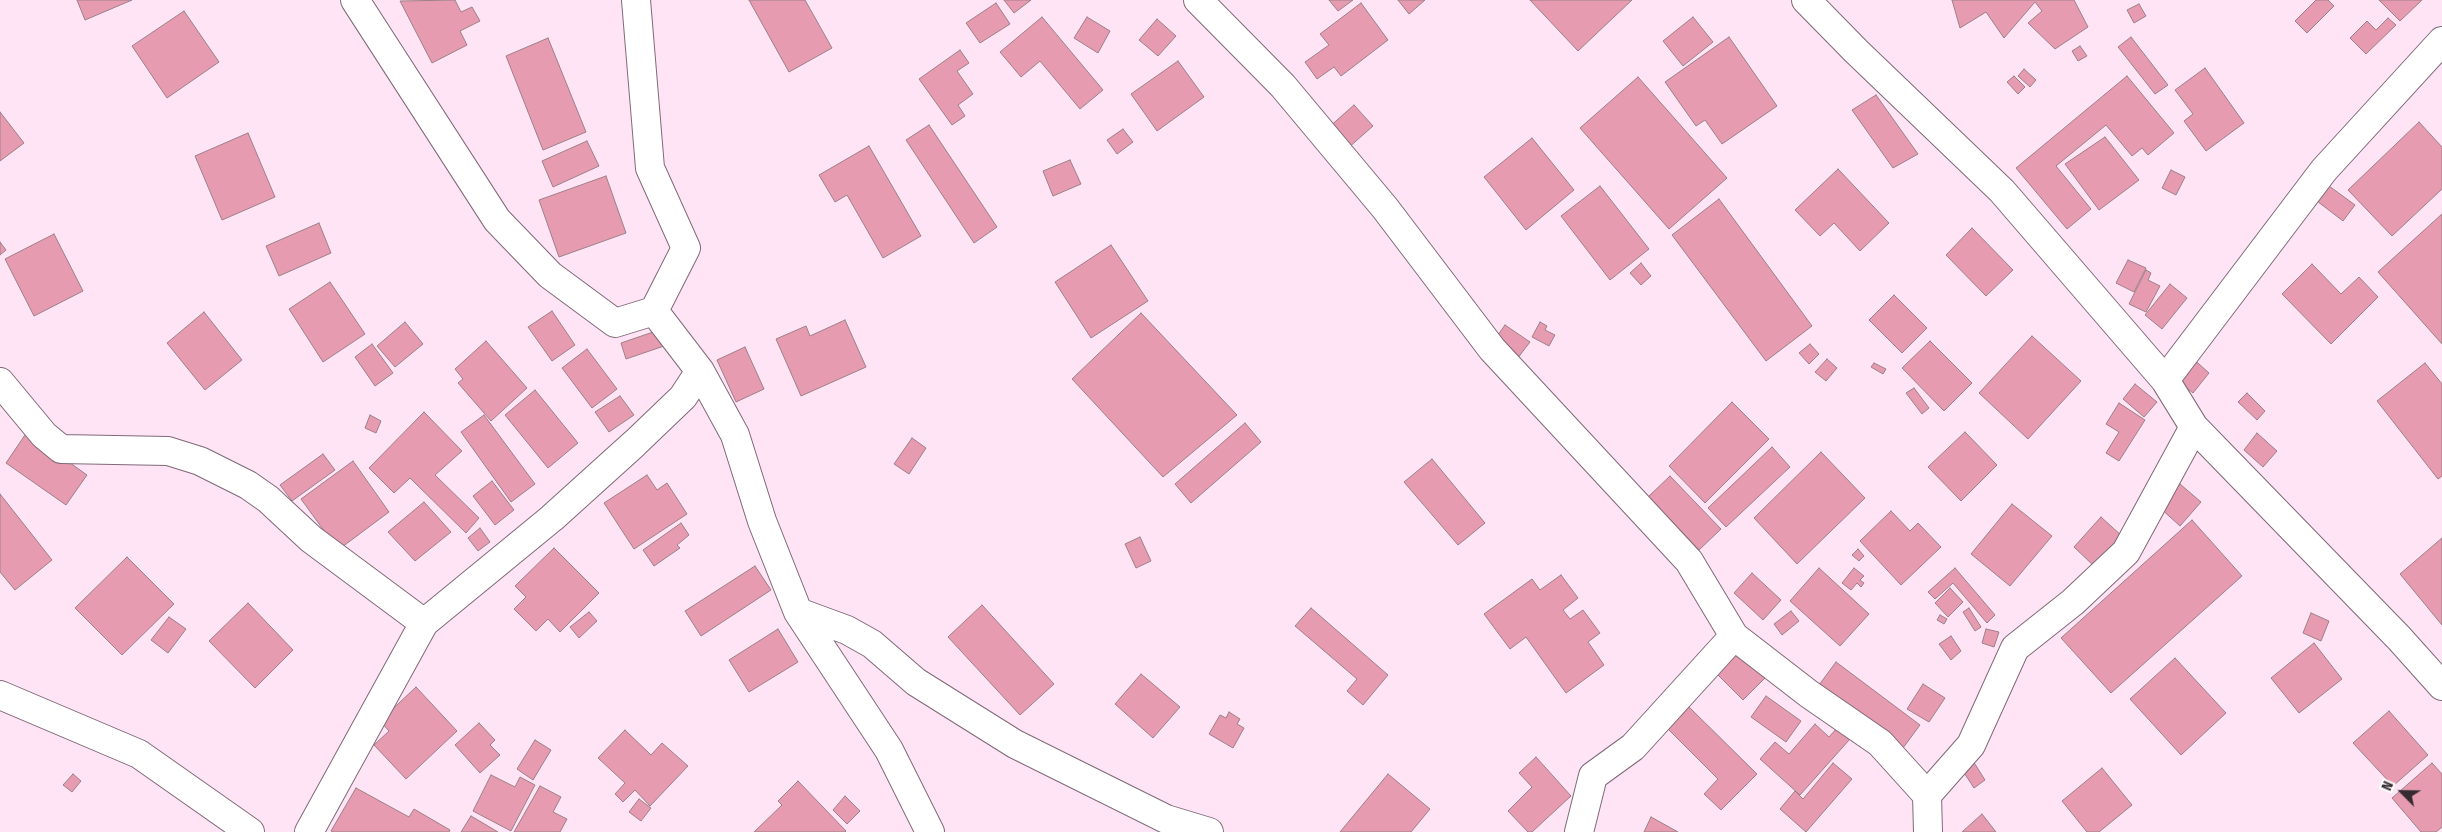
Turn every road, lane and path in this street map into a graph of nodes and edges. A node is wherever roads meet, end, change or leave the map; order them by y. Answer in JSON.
{"nodes":[{"id":1,"x":355,"y":0,"type":"edge"},
{"id":2,"x":636,"y":0,"type":"edge"},
{"id":3,"x":1198,"y":0,"type":"edge"},
{"id":4,"x":1806,"y":0,"type":"edge"},
{"id":5,"x":2442,"y":42,"type":"edge"},
{"id":6,"x":654,"y":311,"type":"junction"},
{"id":7,"x":700,"y":371,"type":"junction"},
{"id":8,"x":2166,"y":380,"type":"junction"},
{"id":9,"x":0,"y":382,"type":"edge"},
{"id":10,"x":2194,"y":427,"type":"junction"},
{"id":11,"x":798,"y":612,"type":"junction"},
{"id":12,"x":424,"y":623,"type":"junction"},
{"id":13,"x":1734,"y":636,"type":"junction"},
{"id":14,"x":2442,"y":686,"type":"edge"},
{"id":15,"x":0,"y":695,"type":"edge"},
{"id":16,"x":1928,"y":795,"type":"junction"},
{"id":17,"x":250,"y":832,"type":"edge"},
{"id":18,"x":309,"y":832,"type":"edge"},
{"id":19,"x":930,"y":832,"type":"edge"},
{"id":20,"x":1209,"y":832,"type":"edge"},
{"id":21,"x":1579,"y":832,"type":"edge"},
{"id":22,"x":1928,"y":832,"type":"edge"}],
"edges":[{"from":1,"to":6,"type":"street"},
{"from":2,"to":6,"type":"street"},
{"from":3,"to":13,"type":"street"},
{"from":4,"to":8,"type":"street"},
{"from":5,"to":8,"type":"street"},
{"from":6,"to":7,"type":"street"},
{"from":7,"to":11,"type":"street"},
{"from":7,"to":12,"type":"street"},
{"from":8,"to":10,"type":"street"},
{"from":9,"to":12,"type":"street"},
{"from":10,"to":14,"type":"street"},
{"from":10,"to":16,"type":"street"},
{"from":11,"to":19,"type":"street"},
{"from":11,"to":20,"type":"street"},
{"from":12,"to":18,"type":"street"},
{"from":13,"to":16,"type":"street"},
{"from":13,"to":21,"type":"street"},
{"from":15,"to":17,"type":"street"},
{"from":16,"to":22,"type":"street"}]}
